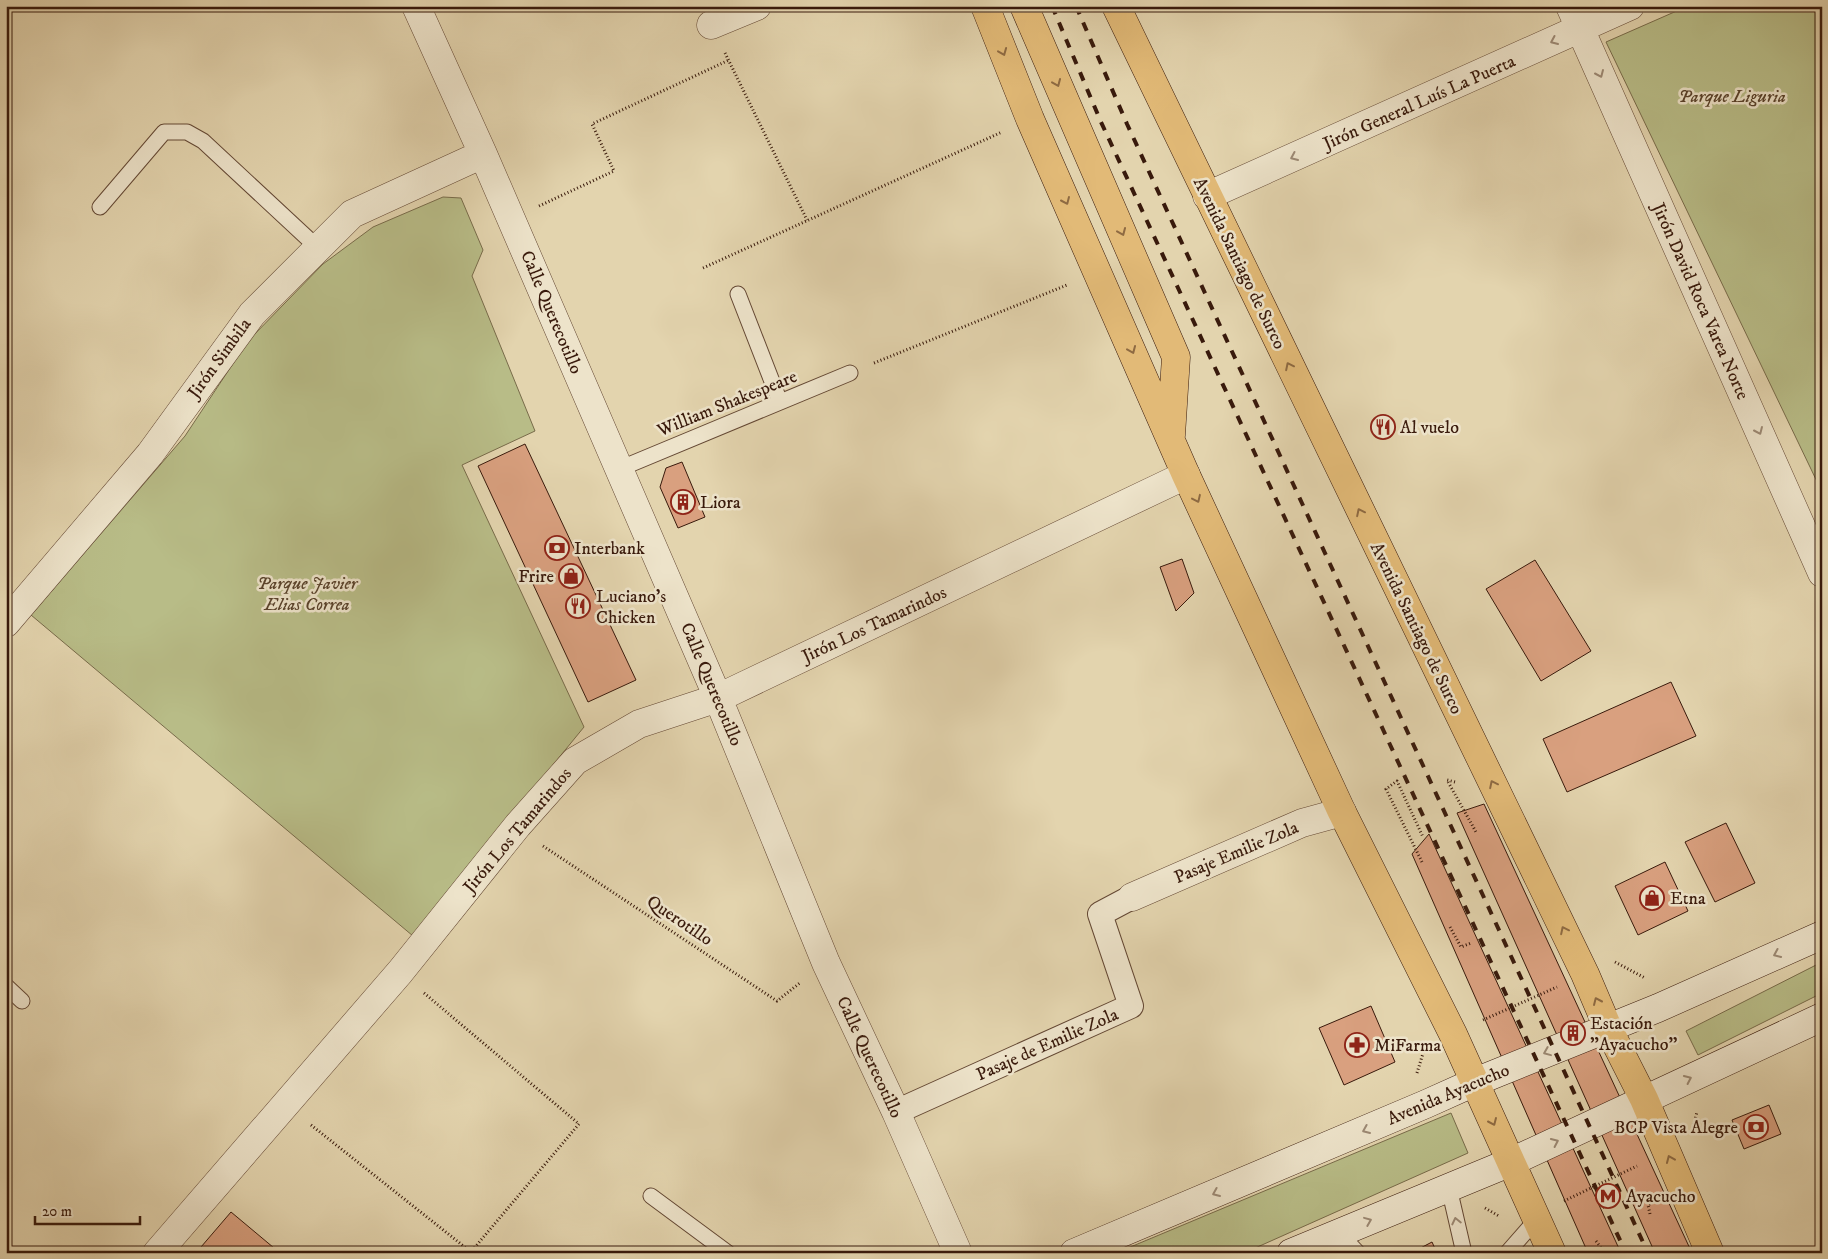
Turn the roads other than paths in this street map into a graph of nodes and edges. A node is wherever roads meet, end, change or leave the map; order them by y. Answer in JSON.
{"nodes":[{"id":1,"x":416,"y":6,"type":"edge"},
{"id":2,"x":757,"y":6,"type":"edge"},
{"id":3,"x":985,"y":6,"type":"edge"},
{"id":4,"x":1024,"y":6,"type":"edge"},
{"id":5,"x":1116,"y":6,"type":"edge"},
{"id":6,"x":1630,"y":6,"type":"edge"},
{"id":7,"x":1575,"y":18,"type":"edge"},
{"id":8,"x":711,"y":25,"type":"road end"},
{"id":9,"x":483,"y":154,"type":"junction"},
{"id":10,"x":1207,"y":196,"type":"junction"},
{"id":11,"x":100,"y":207,"type":"dead end"},
{"id":12,"x":318,"y":248,"type":"junction"},
{"id":13,"x":738,"y":294,"type":"dead end"},
{"id":14,"x":850,"y":373,"type":"road end"},
{"id":15,"x":780,"y":402,"type":"junction"},
{"id":16,"x":1170,"y":440,"type":"junction"},
{"id":17,"x":619,"y":469,"type":"junction"},
{"id":18,"x":1186,"y":475,"type":"junction"},
{"id":19,"x":1821,"y":568,"type":"edge"},
{"id":20,"x":6,"y":624,"type":"edge"},
{"id":21,"x":718,"y":698,"type":"junction"},
{"id":22,"x":1342,"y":812,"type":"junction"},
{"id":23,"x":1132,"y":898,"type":"joint"},
{"id":24,"x":1822,"y":934,"type":"edge"},
{"id":25,"x":6,"y":986,"type":"edge"},
{"id":26,"x":22,"y":1001,"type":"dead end"},
{"id":27,"x":1822,"y":1017,"type":"edge"},
{"id":28,"x":1608,"y":1028,"type":"junction"},
{"id":29,"x":1475,"y":1082,"type":"junction"},
{"id":30,"x":1644,"y":1099,"type":"junction"},
{"id":31,"x":896,"y":1112,"type":"junction"},
{"id":32,"x":1511,"y":1162,"type":"junction"},
{"id":33,"x":1455,"y":1186,"type":"junction"},
{"id":34,"x":651,"y":1196,"type":"dead end"},
{"id":35,"x":1535,"y":1218,"type":"junction"},
{"id":36,"x":1339,"y":1234,"type":"junction"},
{"id":37,"x":157,"y":1253,"type":"edge"},
{"id":38,"x":728,"y":1253,"type":"edge"},
{"id":39,"x":958,"y":1253,"type":"edge"},
{"id":40,"x":1074,"y":1253,"type":"edge"},
{"id":41,"x":1291,"y":1253,"type":"edge"},
{"id":42,"x":1358,"y":1253,"type":"edge"},
{"id":43,"x":1464,"y":1253,"type":"edge"},
{"id":44,"x":1507,"y":1253,"type":"edge"},
{"id":45,"x":1552,"y":1253,"type":"edge"},
{"id":46,"x":1710,"y":1253,"type":"edge"}],
"edges":[{"from":1,"to":9,"type":"street","name":"Calle Querecotillo"},
{"from":2,"to":8,"type":"street"},
{"from":3,"to":16,"type":"main road","one_way":true},
{"from":4,"to":16,"type":"main road","one_way":true},
{"from":5,"to":10,"type":"main road","name":"Avenida Santiago de Surco"},
{"from":6,"to":7,"type":"street","name":"Jirón General Luís La Puerta"},
{"from":7,"to":10,"type":"street","name":"Jirón General Luís La Puerta","one_way":true},
{"from":7,"to":19,"type":"street","name":"Jirón David Roca Varea Norte","one_way":true},
{"from":9,"to":12,"type":"street","name":"Jirón Simbila"},
{"from":9,"to":17,"type":"street","name":"Calle Querecotillo"},
{"from":28,"to":10,"type":"main road","name":"Avenida Santiago de Surco","one_way":true},
{"from":11,"to":12,"type":"lane"},
{"from":12,"to":20,"type":"street","name":"Jirón Simbila"},
{"from":13,"to":15,"type":"lane"},
{"from":14,"to":15,"type":"lane","name":"William Shakespeare"},
{"from":15,"to":17,"type":"lane","name":"William Shakespeare"},
{"from":16,"to":18,"type":"main road"},
{"from":17,"to":21,"type":"street","name":"Calle Querecotillo"},
{"from":18,"to":21,"type":"street","name":"Jirón Los Tamarindos"},
{"from":18,"to":22,"type":"main road","one_way":true},
{"from":21,"to":31,"type":"street","name":"Calle Querecotillo"},
{"from":21,"to":37,"type":"street","name":"Jirón Los Tamarindos"},
{"from":22,"to":23,"type":"street","name":"Pasaje Emilie Zola"},
{"from":22,"to":29,"type":"main road"},
{"from":23,"to":31,"type":"street","name":"Pasaje de Emilie Zola"},
{"from":24,"to":28,"type":"street","name":"Avenida Ayacucho","one_way":true},
{"from":25,"to":26,"type":"lane"},
{"from":30,"to":27,"type":"street","one_way":true},
{"from":28,"to":29,"type":"street","name":"Avenida Ayacucho","one_way":true},
{"from":28,"to":30,"type":"main road","name":"Avenida Santiago de Surco"},
{"from":29,"to":32,"type":"main road","one_way":true},
{"from":29,"to":40,"type":"street","name":"Avenida Ayacucho","one_way":true},
{"from":32,"to":30,"type":"street","one_way":true},
{"from":46,"to":30,"type":"main road","name":"Avenida Santiago de Surco","one_way":true},
{"from":31,"to":39,"type":"street","name":"Calle Querecotillo"},
{"from":32,"to":33,"type":"street"},
{"from":32,"to":35,"type":"main road"},
{"from":36,"to":33,"type":"street","one_way":true},
{"from":43,"to":33,"type":"lane","one_way":true},
{"from":34,"to":38,"type":"lane"},
{"from":35,"to":44,"type":"lane"},
{"from":35,"to":45,"type":"main road"},
{"from":36,"to":41,"type":"street"},
{"from":36,"to":42,"type":"lane"}]}
